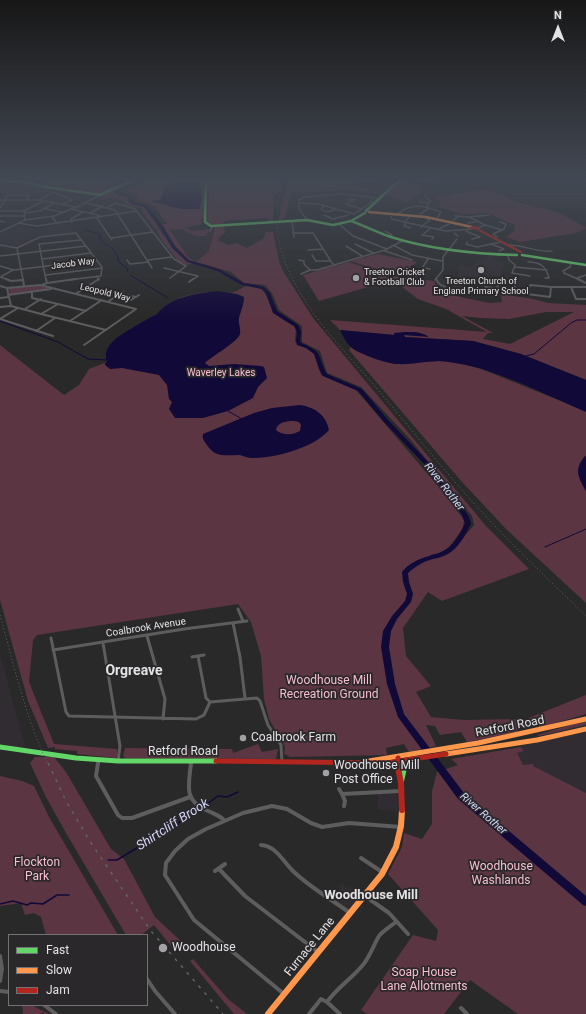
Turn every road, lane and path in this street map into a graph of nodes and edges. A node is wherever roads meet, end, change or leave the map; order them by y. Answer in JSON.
{"nodes":[{"id":1,"x":11,"y":226,"type":"edge"},
{"id":2,"x":104,"y":226,"type":"edge"},
{"id":3,"x":125,"y":226,"type":"edge"},
{"id":4,"x":149,"y":226,"type":"edge"},
{"id":5,"x":213,"y":226,"type":"edge"},
{"id":6,"x":292,"y":226,"type":"edge"},
{"id":7,"x":342,"y":226,"type":"edge"},
{"id":8,"x":368,"y":226,"type":"edge"},
{"id":9,"x":405,"y":226,"type":"edge"},
{"id":10,"x":443,"y":226,"type":"edge"},
{"id":11,"x":468,"y":226,"type":"edge"},
{"id":12,"x":481,"y":226,"type":"edge"},
{"id":13,"x":489,"y":226,"type":"edge"},
{"id":14,"x":505,"y":226,"type":"edge"},
{"id":15,"x":421,"y":227,"type":"edge"},
{"id":16,"x":410,"y":228,"type":"dead end"},
{"id":17,"x":475,"y":228,"type":"junction"},
{"id":18,"x":430,"y":229,"type":"junction"},
{"id":19,"x":437,"y":230,"type":"junction"},
{"id":20,"x":502,"y":230,"type":"junction"},
{"id":21,"x":210,"y":231,"type":"dead end"},
{"id":22,"x":385,"y":231,"type":"dead end"},
{"id":23,"x":466,"y":231,"type":"junction"},
{"id":24,"x":0,"y":232,"type":"edge"},
{"id":25,"x":153,"y":232,"type":"junction"},
{"id":26,"x":454,"y":232,"type":"junction"},
{"id":27,"x":293,"y":233,"type":"junction"},
{"id":28,"x":131,"y":235,"type":"junction"},
{"id":29,"x":48,"y":236,"type":"junction"},
{"id":30,"x":458,"y":236,"type":"dead end"},
{"id":31,"x":294,"y":237,"type":"dead end"},
{"id":32,"x":388,"y":237,"type":"junction"},
{"id":33,"x":497,"y":237,"type":"dead end"},
{"id":34,"x":434,"y":238,"type":"dead end"},
{"id":35,"x":472,"y":239,"type":"dead end"},
{"id":36,"x":81,"y":240,"type":"junction"},
{"id":37,"x":458,"y":240,"type":"dead end"},
{"id":38,"x":402,"y":241,"type":"junction"},
{"id":39,"x":467,"y":242,"type":"dead end"},
{"id":40,"x":501,"y":242,"type":"junction"},
{"id":41,"x":50,"y":243,"type":"junction"},
{"id":42,"x":356,"y":244,"type":"dead end"},
{"id":43,"x":490,"y":244,"type":"junction"},
{"id":44,"x":0,"y":245,"type":"edge"},
{"id":45,"x":506,"y":245,"type":"junction"},
{"id":46,"x":86,"y":246,"type":"junction"},
{"id":47,"x":346,"y":246,"type":"dead end"},
{"id":48,"x":395,"y":246,"type":"junction"},
{"id":49,"x":17,"y":248,"type":"junction"},
{"id":50,"x":323,"y":249,"type":"junction"},
{"id":51,"x":388,"y":249,"type":"junction"},
{"id":52,"x":308,"y":250,"type":"dead end"},
{"id":53,"x":385,"y":250,"type":"junction"},
{"id":54,"x":449,"y":250,"type":"junction"},
{"id":55,"x":499,"y":251,"type":"dead end"},
{"id":56,"x":552,"y":251,"type":"dead end"},
{"id":57,"x":40,"y":252,"type":"junction"},
{"id":58,"x":537,"y":252,"type":"junction"},
{"id":59,"x":92,"y":253,"type":"junction"},
{"id":60,"x":520,"y":253,"type":"junction"},
{"id":61,"x":18,"y":254,"type":"junction"},
{"id":62,"x":312,"y":255,"type":"dead end"},
{"id":63,"x":0,"y":256,"type":"edge"},
{"id":64,"x":362,"y":256,"type":"junction"},
{"id":65,"x":508,"y":256,"type":"junction"},
{"id":66,"x":540,"y":256,"type":"dead end"},
{"id":67,"x":173,"y":257,"type":"junction"},
{"id":68,"x":42,"y":259,"type":"junction"},
{"id":69,"x":428,"y":259,"type":"junction"},
{"id":70,"x":96,"y":260,"type":"junction"},
{"id":71,"x":126,"y":260,"type":"dead end"},
{"id":72,"x":299,"y":260,"type":"dead end"},
{"id":73,"x":412,"y":260,"type":"dead end"},
{"id":74,"x":149,"y":261,"type":"junction"},
{"id":75,"x":331,"y":261,"type":"junction"},
{"id":76,"x":442,"y":261,"type":"junction"},
{"id":77,"x":528,"y":262,"type":"dead end"},
{"id":78,"x":571,"y":263,"type":"junction"},
{"id":79,"x":334,"y":264,"type":"junction"},
{"id":80,"x":586,"y":265,"type":"edge"},
{"id":81,"x":0,"y":266,"type":"edge"},
{"id":82,"x":44,"y":267,"type":"junction"},
{"id":83,"x":515,"y":267,"type":"junction"},
{"id":84,"x":102,"y":268,"type":"junction"},
{"id":85,"x":152,"y":268,"type":"dead end"},
{"id":86,"x":164,"y":268,"type":"dead end"},
{"id":87,"x":422,"y":268,"type":"junction"},
{"id":88,"x":21,"y":269,"type":"junction"},
{"id":89,"x":430,"y":269,"type":"dead end"},
{"id":90,"x":13,"y":270,"type":"junction"},
{"id":91,"x":310,"y":270,"type":"junction"},
{"id":92,"x":547,"y":270,"type":"junction"},
{"id":93,"x":179,"y":272,"type":"junction"},
{"id":94,"x":301,"y":274,"type":"dead end"},
{"id":95,"x":418,"y":274,"type":"junction"},
{"id":96,"x":46,"y":275,"type":"junction"},
{"id":97,"x":426,"y":275,"type":"dead end"},
{"id":98,"x":586,"y":275,"type":"edge"},
{"id":99,"x":97,"y":276,"type":"junction"},
{"id":100,"x":530,"y":276,"type":"dead end"},
{"id":101,"x":170,"y":278,"type":"dead end"},
{"id":102,"x":408,"y":278,"type":"dead end"},
{"id":103,"x":545,"y":278,"type":"dead end"},
{"id":104,"x":576,"y":278,"type":"junction"},
{"id":105,"x":23,"y":280,"type":"junction"},
{"id":106,"x":189,"y":282,"type":"dead end"},
{"id":107,"x":47,"y":283,"type":"junction"},
{"id":108,"x":570,"y":283,"type":"dead end"},
{"id":109,"x":586,"y":283,"type":"edge"},
{"id":110,"x":0,"y":286,"type":"edge"},
{"id":111,"x":24,"y":286,"type":"junction"},
{"id":112,"x":41,"y":286,"type":"junction"},
{"id":113,"x":551,"y":287,"type":"junction"},
{"id":114,"x":572,"y":287,"type":"junction"},
{"id":115,"x":586,"y":287,"type":"edge"},
{"id":116,"x":7,"y":288,"type":"junction"},
{"id":117,"x":54,"y":289,"type":"junction"},
{"id":118,"x":497,"y":289,"type":"junction"},
{"id":119,"x":514,"y":290,"type":"junction"},
{"id":120,"x":32,"y":292,"type":"junction"},
{"id":121,"x":123,"y":292,"type":"dead end"},
{"id":122,"x":528,"y":292,"type":"junction"},
{"id":123,"x":77,"y":293,"type":"junction"},
{"id":124,"x":120,"y":294,"type":"junction"},
{"id":125,"x":139,"y":295,"type":"dead end"},
{"id":126,"x":8,"y":296,"type":"junction"},
{"id":127,"x":136,"y":297,"type":"junction"},
{"id":128,"x":0,"y":298,"type":"edge"},
{"id":129,"x":586,"y":299,"type":"edge"},
{"id":130,"x":40,"y":300,"type":"junction"},
{"id":131,"x":103,"y":300,"type":"junction"},
{"id":132,"x":131,"y":300,"type":"dead end"},
{"id":133,"x":108,"y":301,"type":"junction"},
{"id":134,"x":58,"y":304,"type":"junction"},
{"id":135,"x":11,"y":306,"type":"junction"},
{"id":136,"x":0,"y":307,"type":"edge"},
{"id":137,"x":18,"y":308,"type":"junction"},
{"id":138,"x":24,"y":310,"type":"junction"},
{"id":139,"x":86,"y":311,"type":"junction"},
{"id":140,"x":41,"y":314,"type":"junction"},
{"id":141,"x":56,"y":317,"type":"junction"},
{"id":142,"x":0,"y":319,"type":"edge"},
{"id":143,"x":70,"y":321,"type":"junction"},
{"id":144,"x":106,"y":330,"type":"junction"},
{"id":145,"x":36,"y":331,"type":"junction"},
{"id":146,"x":53,"y":336,"type":"dead end"},
{"id":147,"x":84,"y":345,"type":"dead end"},
{"id":148,"x":238,"y":609,"type":"dead end"},
{"id":149,"x":247,"y":621,"type":"dead end"},
{"id":150,"x":243,"y":622,"type":"junction"},
{"id":151,"x":233,"y":623,"type":"junction"},
{"id":152,"x":147,"y":636,"type":"junction"},
{"id":153,"x":51,"y":638,"type":"dead end"},
{"id":154,"x":102,"y":643,"type":"junction"},
{"id":155,"x":53,"y":650,"type":"junction"},
{"id":156,"x":204,"y":655,"type":"dead end"},
{"id":157,"x":198,"y":656,"type":"junction"},
{"id":158,"x":192,"y":657,"type":"dead end"},
{"id":159,"x":245,"y":698,"type":"junction"},
{"id":160,"x":210,"y":702,"type":"junction"},
{"id":161,"x":115,"y":718,"type":"junction"},
{"id":162,"x":163,"y":719,"type":"junction"},
{"id":163,"x":586,"y":719,"type":"edge"},
{"id":164,"x":586,"y":729,"type":"edge"},
{"id":165,"x":0,"y":747,"type":"edge"},
{"id":166,"x":99,"y":760,"type":"junction"},
{"id":167,"x":399,"y":760,"type":"junction"},
{"id":168,"x":413,"y":760,"type":"junction"},
{"id":169,"x":118,"y":761,"type":"junction"},
{"id":170,"x":191,"y":762,"type":"junction"},
{"id":171,"x":282,"y":763,"type":"junction"},
{"id":172,"x":404,"y":768,"type":"junction"},
{"id":173,"x":401,"y":782,"type":"junction"},
{"id":174,"x":339,"y":789,"type":"dead end"},
{"id":175,"x":402,"y":791,"type":"junction"},
{"id":176,"x":342,"y":794,"type":"junction"},
{"id":177,"x":190,"y":797,"type":"junction"},
{"id":178,"x":344,"y":806,"type":"dead end"},
{"id":179,"x":223,"y":819,"type":"junction"},
{"id":180,"x":401,"y":827,"type":"junction"},
{"id":181,"x":261,"y":846,"type":"dead end"},
{"id":182,"x":361,"y":858,"type":"dead end"},
{"id":183,"x":225,"y":864,"type":"dead end"},
{"id":184,"x":219,"y":868,"type":"junction"},
{"id":185,"x":215,"y":871,"type":"dead end"},
{"id":186,"x":382,"y":872,"type":"junction"},
{"id":187,"x":365,"y":896,"type":"junction"},
{"id":188,"x":351,"y":913,"type":"junction"},
{"id":189,"x":396,"y":922,"type":"junction"},
{"id":190,"x":408,"y":934,"type":"dead end"},
{"id":191,"x":319,"y":952,"type":"junction"},
{"id":192,"x":0,"y":956,"type":"edge"},
{"id":193,"x":148,"y":980,"type":"edge"},
{"id":194,"x":0,"y":981,"type":"edge"},
{"id":195,"x":284,"y":994,"type":"junction"},
{"id":196,"x":327,"y":1002,"type":"junction"},
{"id":197,"x":45,"y":1006,"type":"edge"},
{"id":198,"x":461,"y":1008,"type":"dead end"},
{"id":199,"x":56,"y":1014,"type":"edge"},
{"id":200,"x":176,"y":1014,"type":"edge"},
{"id":201,"x":268,"y":1014,"type":"edge"},
{"id":202,"x":309,"y":1014,"type":"edge"},
{"id":203,"x":340,"y":1014,"type":"edge"},
{"id":204,"x":467,"y":1014,"type":"edge"}],
"edges":[{"from":1,"to":24,"type":"street"},
{"from":2,"to":28,"type":"street"},
{"from":3,"to":28,"type":"street"},
{"from":4,"to":25,"type":"street"},
{"from":5,"to":21,"type":"street"},
{"from":6,"to":27,"type":"street"},
{"from":7,"to":51,"type":"street"},
{"from":8,"to":32,"type":"main road"},
{"from":9,"to":16,"type":"street"},
{"from":10,"to":19,"type":"street"},
{"from":11,"to":17,"type":"main road"},
{"from":12,"to":17,"type":"street"},
{"from":13,"to":20,"type":"street"},
{"from":14,"to":20,"type":"street"},
{"from":15,"to":18,"type":"street"},
{"from":17,"to":23,"type":"street"},
{"from":17,"to":40,"type":"main road"},
{"from":18,"to":19,"type":"street"},
{"from":18,"to":34,"type":"street"},
{"from":19,"to":26,"type":"street"},
{"from":20,"to":33,"type":"street"},
{"from":22,"to":32,"type":"street"},
{"from":23,"to":26,"type":"street"},
{"from":23,"to":35,"type":"street"},
{"from":25,"to":28,"type":"street"},
{"from":25,"to":67,"type":"street"},
{"from":26,"to":30,"type":"street"},
{"from":27,"to":31,"type":"street"},
{"from":27,"to":50,"type":"street"},
{"from":28,"to":74,"type":"street"},
{"from":29,"to":36,"type":"street"},
{"from":29,"to":41,"type":"street"},
{"from":29,"to":49,"type":"street"},
{"from":32,"to":38,"type":"main road"},
{"from":36,"to":41,"type":"street"},
{"from":36,"to":46,"type":"street"},
{"from":37,"to":54,"type":"street"},
{"from":38,"to":48,"type":"street"},
{"from":38,"to":54,"type":"main road"},
{"from":39,"to":43,"type":"street"},
{"from":40,"to":43,"type":"street"},
{"from":40,"to":45,"type":"main road"},
{"from":41,"to":57,"type":"street"},
{"from":42,"to":64,"type":"street"},
{"from":43,"to":55,"type":"street"},
{"from":44,"to":49,"type":"street"},
{"from":45,"to":58,"type":"street"},
{"from":45,"to":60,"type":"main road"},
{"from":46,"to":57,"type":"street"},
{"from":46,"to":59,"type":"street"},
{"from":47,"to":64,"type":"street"},
{"from":48,"to":51,"type":"street"},
{"from":48,"to":69,"type":"street"},
{"from":49,"to":61,"type":"street"},
{"from":50,"to":52,"type":"street"},
{"from":50,"to":75,"type":"street"},
{"from":51,"to":53,"type":"street"},
{"from":53,"to":73,"type":"street"},
{"from":53,"to":79,"type":"street"},
{"from":54,"to":65,"type":"main road"},
{"from":54,"to":76,"type":"street"},
{"from":56,"to":58,"type":"street"},
{"from":57,"to":61,"type":"street"},
{"from":57,"to":68,"type":"street"},
{"from":58,"to":66,"type":"street"},
{"from":59,"to":68,"type":"street"},
{"from":59,"to":70,"type":"street"},
{"from":60,"to":65,"type":"main road"},
{"from":60,"to":78,"type":"main road"},
{"from":61,"to":63,"type":"street"},
{"from":61,"to":88,"type":"street"},
{"from":62,"to":75,"type":"street"},
{"from":64,"to":79,"type":"street"},
{"from":65,"to":83,"type":"street"},
{"from":67,"to":74,"type":"street"},
{"from":67,"to":93,"type":"street"},
{"from":68,"to":82,"type":"street"},
{"from":69,"to":76,"type":"street"},
{"from":69,"to":87,"type":"street"},
{"from":70,"to":82,"type":"street"},
{"from":70,"to":84,"type":"street"},
{"from":71,"to":74,"type":"street"},
{"from":72,"to":91,"type":"street"},
{"from":74,"to":85,"type":"street"},
{"from":75,"to":79,"type":"street"},
{"from":76,"to":118,"type":"street"},
{"from":77,"to":92,"type":"street"},
{"from":78,"to":80,"type":"main road"},
{"from":78,"to":104,"type":"street"},
{"from":79,"to":91,"type":"street"},
{"from":81,"to":90,"type":"street"},
{"from":82,"to":88,"type":"street"},
{"from":82,"to":96,"type":"street"},
{"from":83,"to":92,"type":"street"},
{"from":83,"to":100,"type":"street"},
{"from":84,"to":96,"type":"street","name":"Jacob Way"},
{"from":84,"to":99,"type":"street"},
{"from":86,"to":93,"type":"street"},
{"from":87,"to":89,"type":"street"},
{"from":87,"to":95,"type":"street"},
{"from":88,"to":90,"type":"street"},
{"from":88,"to":105,"type":"street"},
{"from":90,"to":105,"type":"street"},
{"from":91,"to":94,"type":"street"},
{"from":92,"to":103,"type":"street"},
{"from":93,"to":101,"type":"street"},
{"from":93,"to":106,"type":"street"},
{"from":95,"to":97,"type":"street"},
{"from":95,"to":102,"type":"street"},
{"from":96,"to":107,"type":"street"},
{"from":98,"to":104,"type":"street"},
{"from":99,"to":107,"type":"street"},
{"from":99,"to":123,"type":"street"},
{"from":104,"to":109,"type":"street"},
{"from":105,"to":111,"type":"street"},
{"from":107,"to":112,"type":"street"},
{"from":108,"to":114,"type":"street"},
{"from":110,"to":116,"type":"street"},
{"from":111,"to":112,"type":"street","name":"Leopold Way"},
{"from":111,"to":116,"type":"street","name":"Leopold Way"},
{"from":112,"to":117,"type":"street","name":"Leopold Way"},
{"from":113,"to":114,"type":"street"},
{"from":113,"to":122,"type":"street"},
{"from":113,"to":122,"type":"street"},
{"from":114,"to":115,"type":"street"},
{"from":114,"to":129,"type":"street"},
{"from":116,"to":126,"type":"street"},
{"from":117,"to":120,"type":"street"},
{"from":117,"to":123,"type":"street","name":"Leopold Way"},
{"from":118,"to":119,"type":"street"},
{"from":118,"to":119,"type":"street"},
{"from":119,"to":122,"type":"street"},
{"from":120,"to":126,"type":"street"},
{"from":120,"to":130,"type":"street"},
{"from":121,"to":124,"type":"street"},
{"from":123,"to":131,"type":"street","name":"Leopold Way"},
{"from":124,"to":127,"type":"street"},
{"from":124,"to":133,"type":"street"},
{"from":125,"to":127,"type":"street"},
{"from":126,"to":128,"type":"street"},
{"from":126,"to":135,"type":"street"},
{"from":127,"to":132,"type":"street"},
{"from":130,"to":134,"type":"street"},
{"from":130,"to":138,"type":"street"},
{"from":131,"to":133,"type":"street","name":"Leopold Way"},
{"from":131,"to":139,"type":"street"},
{"from":133,"to":144,"type":"street","name":"Leopold Way"},
{"from":134,"to":139,"type":"street"},
{"from":134,"to":140,"type":"street"},
{"from":135,"to":136,"type":"street"},
{"from":135,"to":137,"type":"street"},
{"from":137,"to":138,"type":"street"},
{"from":137,"to":142,"type":"street"},
{"from":138,"to":140,"type":"street"},
{"from":139,"to":143,"type":"street"},
{"from":140,"to":141,"type":"street"},
{"from":141,"to":143,"type":"street"},
{"from":141,"to":145,"type":"street"},
{"from":142,"to":145,"type":"street"},
{"from":143,"to":144,"type":"street"},
{"from":144,"to":147,"type":"street","name":"Leopold Way"},
{"from":145,"to":146,"type":"street"},
{"from":148,"to":150,"type":"street"},
{"from":149,"to":150,"type":"street","name":"Coalbrook Avenue"},
{"from":150,"to":151,"type":"street","name":"Coalbrook Avenue"},
{"from":151,"to":152,"type":"street","name":"Coalbrook Avenue"},
{"from":151,"to":159,"type":"street"},
{"from":152,"to":154,"type":"street","name":"Coalbrook Avenue"},
{"from":152,"to":162,"type":"street"},
{"from":153,"to":155,"type":"street"},
{"from":154,"to":155,"type":"street","name":"Coalbrook Avenue"},
{"from":154,"to":161,"type":"street"},
{"from":155,"to":161,"type":"street"},
{"from":156,"to":157,"type":"street"},
{"from":157,"to":158,"type":"street"},
{"from":157,"to":160,"type":"street"},
{"from":159,"to":160,"type":"street"},
{"from":159,"to":171,"type":"street"},
{"from":160,"to":162,"type":"street"},
{"from":161,"to":162,"type":"street"},
{"from":161,"to":169,"type":"street"},
{"from":163,"to":167,"type":"main road","name":"Retford Road"},
{"from":164,"to":168,"type":"main road","name":"Retford Road"},
{"from":165,"to":166,"type":"main road","name":"Retford Road"},
{"from":166,"to":169,"type":"main road","name":"Retford Road"},
{"from":166,"to":177,"type":"street"},
{"from":167,"to":168,"type":"main road","name":"Retford Road"},
{"from":167,"to":171,"type":"main road","name":"Retford Road"},
{"from":167,"to":172,"type":"main road","name":"Furnace Lane"},
{"from":167,"to":173,"type":"main road","name":"Furnace Lane"},
{"from":168,"to":172,"type":"main road"},
{"from":169,"to":170,"type":"main road","name":"Retford Road"},
{"from":170,"to":171,"type":"main road","name":"Retford Road"},
{"from":170,"to":177,"type":"street"},
{"from":172,"to":173,"type":"main road","name":"Furnace Lane"},
{"from":173,"to":175,"type":"main road","name":"Furnace Lane"},
{"from":174,"to":176,"type":"street"},
{"from":175,"to":176,"type":"street"},
{"from":175,"to":180,"type":"main road","name":"Furnace Lane"},
{"from":176,"to":178,"type":"street"},
{"from":177,"to":179,"type":"street"},
{"from":179,"to":180,"type":"street"},
{"from":179,"to":195,"type":"street"},
{"from":180,"to":186,"type":"main road","name":"Furnace Lane"},
{"from":181,"to":188,"type":"street"},
{"from":182,"to":186,"type":"street"},
{"from":183,"to":184,"type":"street"},
{"from":184,"to":185,"type":"street"},
{"from":184,"to":191,"type":"street"},
{"from":186,"to":187,"type":"main road","name":"Furnace Lane"},
{"from":187,"to":188,"type":"main road","name":"Furnace Lane"},
{"from":187,"to":189,"type":"street"},
{"from":188,"to":191,"type":"main road","name":"Furnace Lane"},
{"from":189,"to":190,"type":"street"},
{"from":189,"to":196,"type":"street"},
{"from":191,"to":195,"type":"main road","name":"Furnace Lane"},
{"from":192,"to":194,"type":"street"},
{"from":193,"to":200,"type":"street"},
{"from":195,"to":201,"type":"main road","name":"Furnace Lane"},
{"from":196,"to":202,"type":"street"},
{"from":196,"to":203,"type":"street"},
{"from":197,"to":199,"type":"street"},
{"from":198,"to":204,"type":"street"}]}
